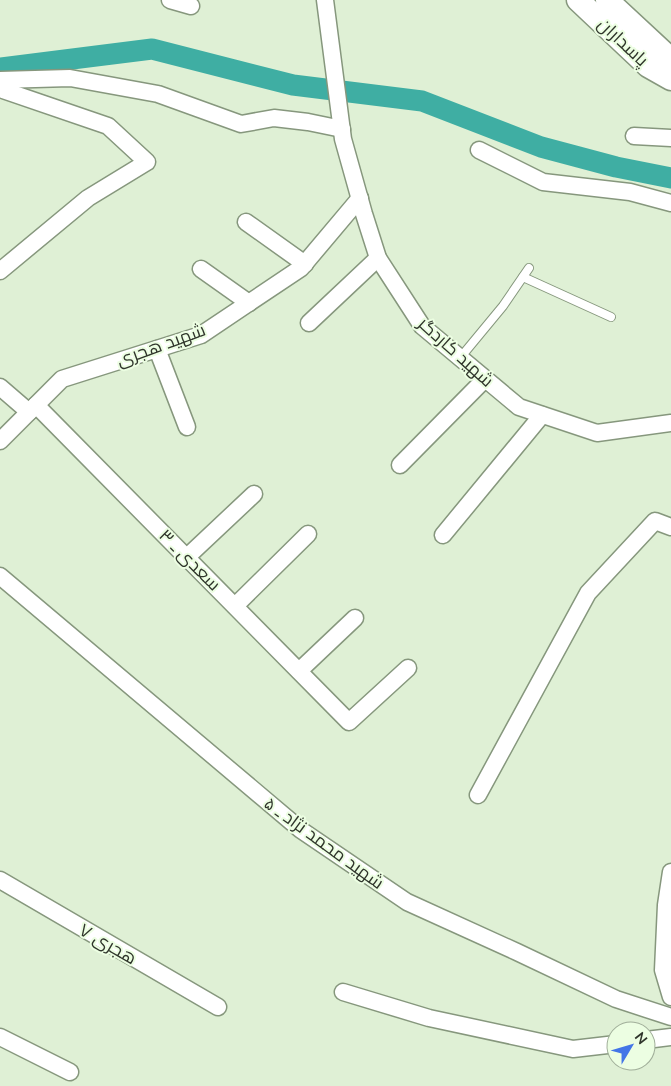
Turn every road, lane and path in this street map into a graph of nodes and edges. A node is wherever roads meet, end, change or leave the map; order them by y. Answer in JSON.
{"nodes":[{"id":1,"x":170,"y":0,"type":"edge"},
{"id":2,"x":578,"y":0,"type":"edge"},
{"id":3,"x":607,"y":0,"type":"edge"},
{"id":4,"x":191,"y":6,"type":"dead end"},
{"id":5,"x":326,"y":8,"type":"edge"},
{"id":6,"x":668,"y":52,"type":"edge"},
{"id":7,"x":671,"y":78,"type":"edge"},
{"id":8,"x":0,"y":80,"type":"edge"},
{"id":9,"x":0,"y":89,"type":"edge"},
{"id":10,"x":341,"y":122,"type":"junction"},
{"id":11,"x":634,"y":136,"type":"dead end"},
{"id":12,"x":671,"y":138,"type":"edge"},
{"id":13,"x":479,"y":150,"type":"dead end"},
{"id":14,"x":360,"y":198,"type":"junction"},
{"id":15,"x":671,"y":203,"type":"edge"},
{"id":16,"x":246,"y":222,"type":"dead end"},
{"id":17,"x":378,"y":258,"type":"junction"},
{"id":18,"x":304,"y":264,"type":"junction"},
{"id":19,"x":529,"y":268,"type":"dead end"},
{"id":20,"x":201,"y":269,"type":"dead end"},
{"id":21,"x":0,"y":271,"type":"edge"},
{"id":22,"x":523,"y":277,"type":"junction"},
{"id":23,"x":249,"y":303,"type":"junction"},
{"id":24,"x":611,"y":317,"type":"dead end"},
{"id":25,"x":308,"y":323,"type":"dead end"},
{"id":26,"x":157,"y":349,"type":"junction"},
{"id":27,"x":460,"y":358,"type":"junction"},
{"id":28,"x":485,"y":379,"type":"junction"},
{"id":29,"x":0,"y":387,"type":"edge"},
{"id":30,"x":33,"y":408,"type":"junction"},
{"id":31,"x":542,"y":415,"type":"junction"},
{"id":32,"x":671,"y":423,"type":"edge"},
{"id":33,"x":187,"y":426,"type":"dead end"},
{"id":34,"x":0,"y":442,"type":"edge"},
{"id":35,"x":400,"y":465,"type":"dead end"},
{"id":36,"x":254,"y":494,"type":"dead end"},
{"id":37,"x":671,"y":527,"type":"edge"},
{"id":38,"x":308,"y":534,"type":"dead end"},
{"id":39,"x":443,"y":535,"type":"dead end"},
{"id":40,"x":187,"y":557,"type":"junction"},
{"id":41,"x":0,"y":576,"type":"edge"},
{"id":42,"x":235,"y":606,"type":"junction"},
{"id":43,"x":355,"y":618,"type":"dead end"},
{"id":44,"x":408,"y":668,"type":"dead end"},
{"id":45,"x":299,"y":670,"type":"junction"},
{"id":46,"x":478,"y":794,"type":"dead end"},
{"id":47,"x":671,"y":872,"type":"edge"},
{"id":48,"x":0,"y":880,"type":"edge"},
{"id":49,"x":343,"y":992,"type":"dead end"},
{"id":50,"x":671,"y":997,"type":"edge"},
{"id":51,"x":218,"y":1007,"type":"dead end"},
{"id":52,"x":671,"y":1017,"type":"edge"},
{"id":53,"x":0,"y":1037,"type":"edge"},
{"id":54,"x":671,"y":1037,"type":"edge"},
{"id":55,"x":656,"y":1039,"type":"edge"},
{"id":56,"x":606,"y":1045,"type":"edge"},
{"id":57,"x":70,"y":1072,"type":"dead end"}],
"edges":[{"from":1,"to":4,"type":"street"},
{"from":2,"to":7,"type":"street","name":"پاسداران"},
{"from":3,"to":6,"type":"street","name":"پاسداران"},
{"from":5,"to":10,"type":"street","name":"شهید کاردگر"},
{"from":8,"to":10,"type":"street"},
{"from":9,"to":21,"type":"street"},
{"from":10,"to":14,"type":"street","name":"شهید کاردگر"},
{"from":11,"to":12,"type":"street"},
{"from":13,"to":15,"type":"street"},
{"from":14,"to":17,"type":"street","name":"شهید کاردگر"},
{"from":14,"to":18,"type":"street","name":"شهید هجری"},
{"from":16,"to":18,"type":"street"},
{"from":17,"to":25,"type":"street"},
{"from":17,"to":27,"type":"street","name":"شهید کاردگر"},
{"from":18,"to":23,"type":"street","name":"شهید هجری"},
{"from":19,"to":22,"type":"lane"},
{"from":20,"to":23,"type":"street"},
{"from":22,"to":24,"type":"lane"},
{"from":22,"to":27,"type":"lane"},
{"from":23,"to":26,"type":"street","name":"شهید هجری"},
{"from":26,"to":30,"type":"street","name":"شهید هجری"},
{"from":26,"to":33,"type":"street"},
{"from":27,"to":28,"type":"street","name":"شهید کاردگر"},
{"from":28,"to":31,"type":"street","name":"شهید کاردگر"},
{"from":28,"to":35,"type":"street"},
{"from":29,"to":30,"type":"street","name":"سعدی ـ ۳"},
{"from":30,"to":34,"type":"street","name":"شهید هجری"},
{"from":30,"to":40,"type":"street","name":"سعدی ـ ۳"},
{"from":31,"to":32,"type":"street","name":"شهید کاردگر"},
{"from":31,"to":39,"type":"street"},
{"from":36,"to":40,"type":"street"},
{"from":37,"to":46,"type":"street"},
{"from":38,"to":42,"type":"street"},
{"from":40,"to":42,"type":"street","name":"سعدی ـ ۳"},
{"from":41,"to":52,"type":"street","name":"شهید محمد نژاد ـ ۵"},
{"from":42,"to":45,"type":"street","name":"سعدی ـ ۳"},
{"from":43,"to":45,"type":"street"},
{"from":44,"to":45,"type":"street","name":"سعدی ـ ۳"},
{"from":47,"to":50,"type":"street"},
{"from":48,"to":51,"type":"street","name":"هجری ۷"},
{"from":49,"to":56,"type":"street"},
{"from":53,"to":57,"type":"street"},
{"from":54,"to":55,"type":"street"}]}
